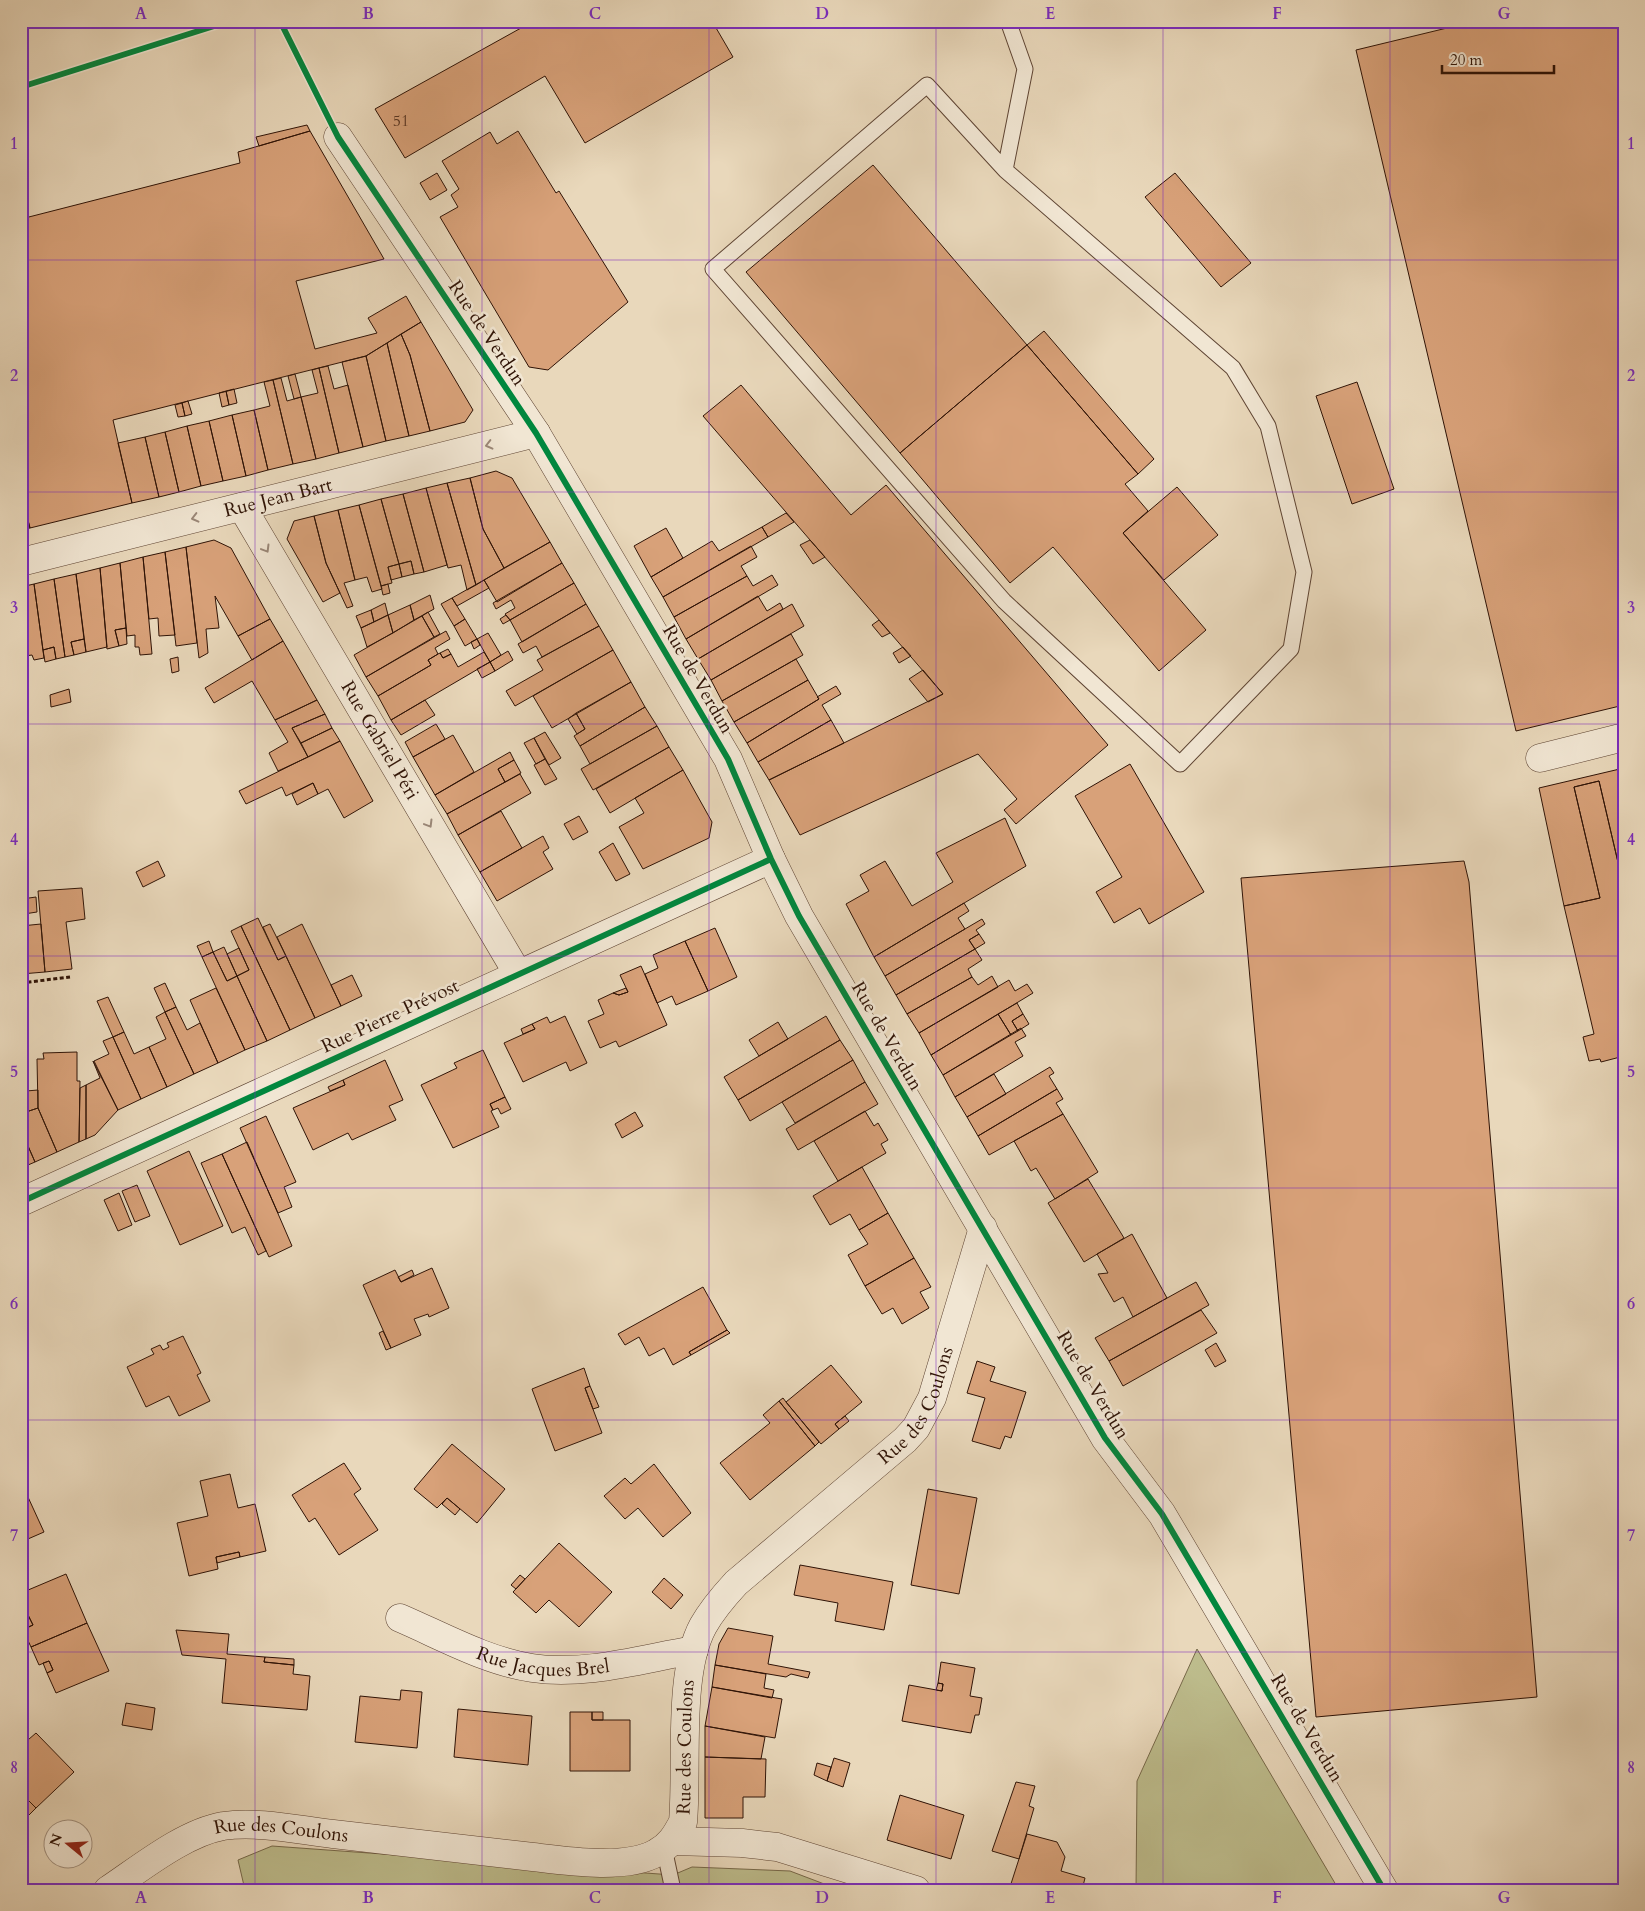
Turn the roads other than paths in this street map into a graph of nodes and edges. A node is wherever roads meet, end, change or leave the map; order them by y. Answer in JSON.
{"nodes":[{"id":1,"x":1008,"y":21,"type":"edge"},
{"id":2,"x":338,"y":137,"type":"dead end"},
{"id":3,"x":1005,"y":170,"type":"junction"},
{"id":4,"x":536,"y":433,"type":"junction"},
{"id":5,"x":242,"y":506,"type":"junction"},
{"id":6,"x":21,"y":562,"type":"edge"},
{"id":7,"x":1624,"y":737,"type":"edge"},
{"id":8,"x":1540,"y":758,"type":"dead end"},
{"id":9,"x":771,"y":859,"type":"junction"},
{"id":10,"x":518,"y":974,"type":"junction"},
{"id":11,"x":21,"y":1202,"type":"edge"},
{"id":12,"x":983,"y":1228,"type":"junction"},
{"id":13,"x":400,"y":1618,"type":"dead end"},
{"id":14,"x":694,"y":1650,"type":"junction"},
{"id":15,"x":668,"y":1844,"type":"junction"},
{"id":16,"x":108,"y":1890,"type":"edge"},
{"id":17,"x":673,"y":1890,"type":"edge"},
{"id":18,"x":916,"y":1890,"type":"edge"},
{"id":19,"x":1384,"y":1890,"type":"edge"}],
"edges":[{"from":1,"to":3,"type":"lane"},
{"from":2,"to":4,"type":"street","name":"Rue de Verdun"},
{"from":3,"to":3,"type":"lane"},
{"from":4,"to":5,"type":"street","name":"Rue Jean Bart","one_way":true},
{"from":4,"to":9,"type":"street","name":"Rue de Verdun"},
{"from":5,"to":6,"type":"street","name":"Rue Jean Bart","one_way":true},
{"from":5,"to":10,"type":"street","name":"Rue Gabriel Péri","one_way":true},
{"from":7,"to":8,"type":"street"},
{"from":9,"to":10,"type":"street","name":"Rue Pierre Prévost"},
{"from":9,"to":12,"type":"street","name":"Rue de Verdun"},
{"from":10,"to":11,"type":"street","name":"Rue Pierre Prévost"},
{"from":12,"to":14,"type":"street","name":"Rue des Coulons"},
{"from":12,"to":19,"type":"street","name":"Rue de Verdun"},
{"from":13,"to":14,"type":"street","name":"Rue Jacques Brel"},
{"from":14,"to":15,"type":"street","name":"Rue des Coulons"},
{"from":15,"to":16,"type":"street","name":"Rue des Coulons"},
{"from":15,"to":17,"type":"lane"},
{"from":15,"to":18,"type":"street"}]}
